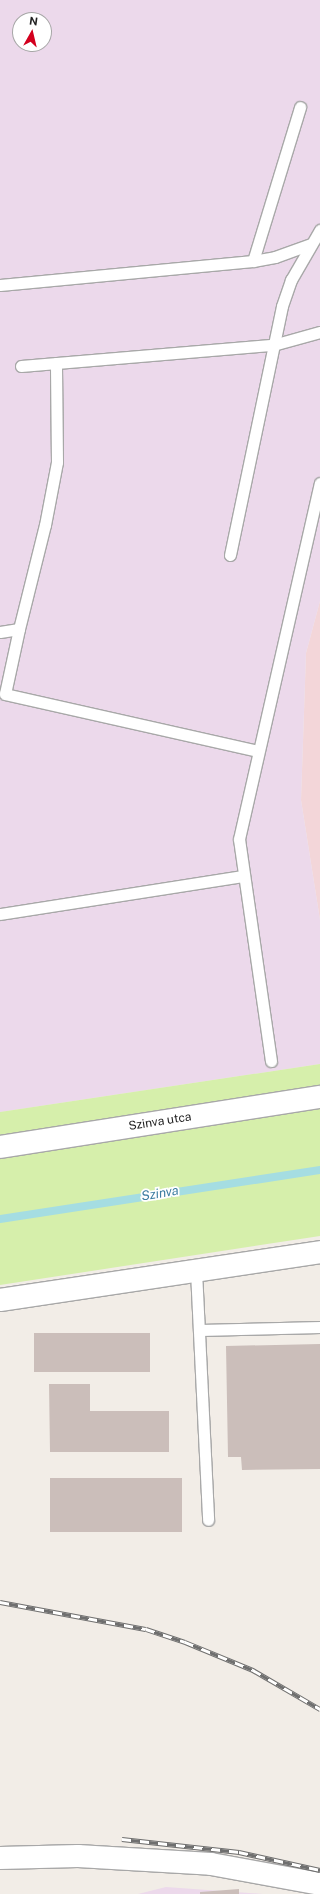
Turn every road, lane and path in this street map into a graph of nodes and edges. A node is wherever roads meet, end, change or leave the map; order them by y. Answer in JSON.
{"nodes":[{"id":1,"x":300,"y":107,"type":"dead end"},
{"id":2,"x":320,"y":230,"type":"edge"},
{"id":3,"x":310,"y":244,"type":"junction"},
{"id":4,"x":253,"y":261,"type":"junction"},
{"id":5,"x":0,"y":284,"type":"edge"},
{"id":6,"x":320,"y":332,"type":"edge"},
{"id":7,"x":273,"y":345,"type":"junction"},
{"id":8,"x":56,"y":363,"type":"junction"},
{"id":9,"x":21,"y":366,"type":"dead end"},
{"id":10,"x":320,"y":483,"type":"edge"},
{"id":11,"x":230,"y":555,"type":"dead end"},
{"id":12,"x":19,"y":629,"type":"junction"},
{"id":13,"x":0,"y":632,"type":"edge"},
{"id":14,"x":258,"y":751,"type":"junction"},
{"id":15,"x":242,"y":876,"type":"junction"},
{"id":16,"x":0,"y":914,"type":"edge"},
{"id":17,"x":271,"y":1061,"type":"dead end"},
{"id":18,"x":320,"y":1097,"type":"edge"},
{"id":19,"x":0,"y":1146,"type":"edge"},
{"id":20,"x":320,"y":1252,"type":"edge"},
{"id":21,"x":196,"y":1271,"type":"junction"},
{"id":22,"x":0,"y":1300,"type":"edge"},
{"id":23,"x":320,"y":1327,"type":"edge"},
{"id":24,"x":200,"y":1330,"type":"junction"},
{"id":25,"x":208,"y":1520,"type":"dead end"},
{"id":26,"x":0,"y":1858,"type":"edge"},
{"id":27,"x":320,"y":1884,"type":"edge"}],
"edges":[{"from":1,"to":4,"type":"lane"},
{"from":2,"to":3,"type":"lane"},
{"from":3,"to":4,"type":"lane"},
{"from":3,"to":7,"type":"lane"},
{"from":4,"to":5,"type":"lane"},
{"from":6,"to":7,"type":"lane"},
{"from":7,"to":8,"type":"lane"},
{"from":7,"to":11,"type":"lane"},
{"from":8,"to":9,"type":"lane"},
{"from":8,"to":12,"type":"lane"},
{"from":10,"to":14,"type":"lane"},
{"from":12,"to":13,"type":"lane"},
{"from":12,"to":14,"type":"lane"},
{"from":14,"to":15,"type":"lane"},
{"from":15,"to":16,"type":"lane"},
{"from":15,"to":17,"type":"lane"},
{"from":18,"to":19,"type":"street","name":"Szinva utca"},
{"from":20,"to":21,"type":"street"},
{"from":21,"to":22,"type":"street"},
{"from":21,"to":24,"type":"lane"},
{"from":23,"to":24,"type":"lane"},
{"from":24,"to":25,"type":"lane"},
{"from":26,"to":27,"type":"street"}]}
